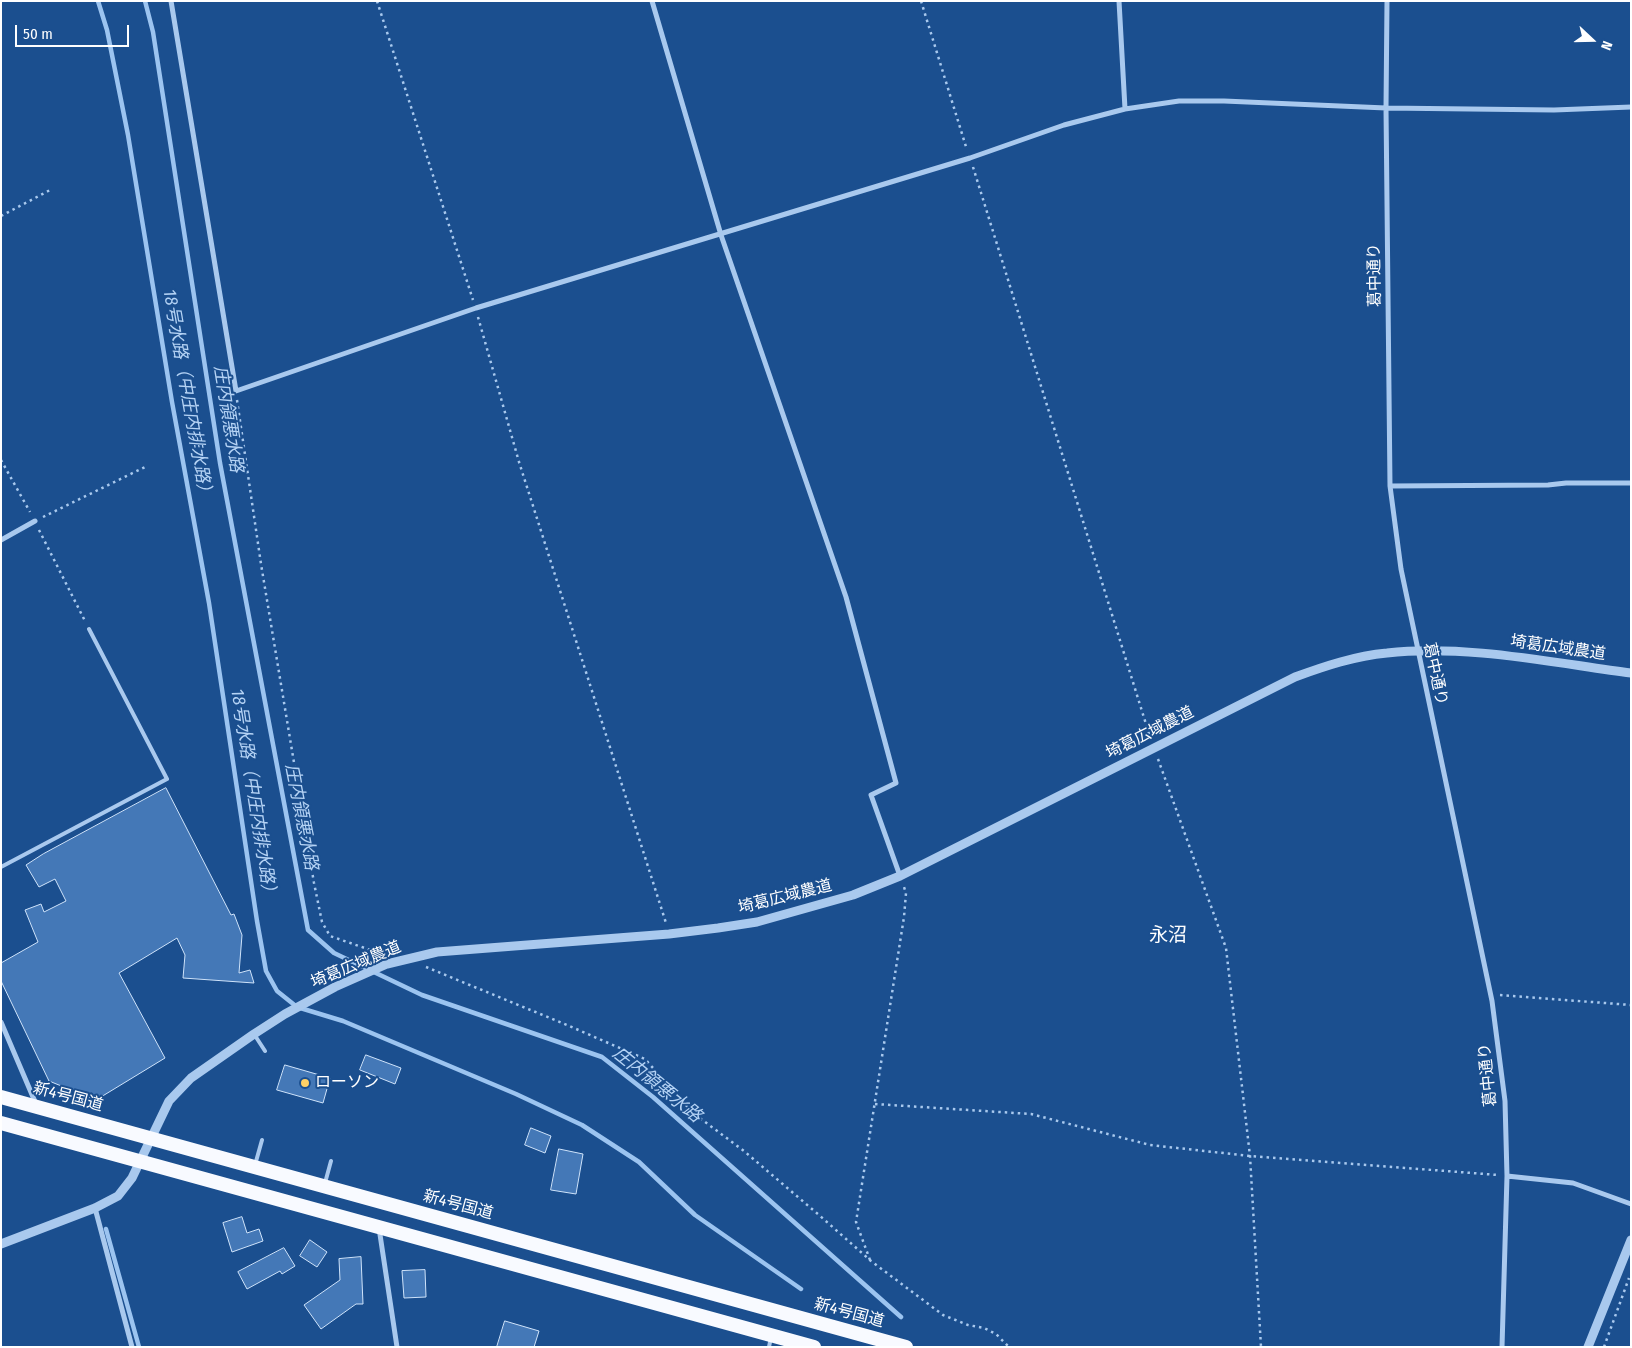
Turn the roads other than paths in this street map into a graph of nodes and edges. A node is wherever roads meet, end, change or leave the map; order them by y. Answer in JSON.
{"nodes":[{"id":1,"x":171,"y":1,"type":"edge"},
{"id":2,"x":652,"y":1,"type":"edge"},
{"id":3,"x":1119,"y":1,"type":"edge"},
{"id":4,"x":1387,"y":1,"type":"edge"},
{"id":5,"x":1631,"y":107,"type":"edge"},
{"id":6,"x":1386,"y":108,"type":"junction"},
{"id":7,"x":1125,"y":109,"type":"junction"},
{"id":8,"x":721,"y":235,"type":"junction"},
{"id":9,"x":1631,"y":483,"type":"edge"},
{"id":10,"x":1390,"y":486,"type":"junction"},
{"id":11,"x":35,"y":521,"type":"road end"},
{"id":12,"x":1,"y":540,"type":"edge"},
{"id":13,"x":89,"y":630,"type":"road end"},
{"id":14,"x":1417,"y":650,"type":"junction"},
{"id":15,"x":1631,"y":673,"type":"edge"},
{"id":16,"x":1,"y":867,"type":"edge"},
{"id":17,"x":900,"y":876,"type":"junction"},
{"id":18,"x":1,"y":1022,"type":"edge"},
{"id":19,"x":254,"y":1034,"type":"junction"},
{"id":20,"x":266,"y":1051,"type":"dead end"},
{"id":21,"x":1,"y":1097,"type":"edge"},
{"id":22,"x":37,"y":1106,"type":"junction"},
{"id":23,"x":1,"y":1123,"type":"edge"},
{"id":24,"x":150,"y":1138,"type":"junction"},
{"id":25,"x":262,"y":1140,"type":"dead end"},
{"id":26,"x":331,"y":1161,"type":"dead end"},
{"id":27,"x":139,"y":1162,"type":"junction"},
{"id":28,"x":254,"y":1167,"type":"junction"},
{"id":29,"x":1507,"y":1176,"type":"junction"},
{"id":30,"x":324,"y":1186,"type":"junction"},
{"id":31,"x":1631,"y":1204,"type":"edge"},
{"id":32,"x":95,"y":1208,"type":"junction"},
{"id":33,"x":379,"y":1228,"type":"junction"},
{"id":34,"x":1631,"y":1240,"type":"edge"},
{"id":35,"x":1,"y":1244,"type":"edge"},
{"id":36,"x":770,"y":1341,"type":"edge"},
{"id":37,"x":132,"y":1347,"type":"edge"},
{"id":38,"x":397,"y":1347,"type":"edge"},
{"id":39,"x":814,"y":1347,"type":"edge"},
{"id":40,"x":906,"y":1347,"type":"edge"},
{"id":41,"x":1502,"y":1347,"type":"edge"},
{"id":42,"x":1588,"y":1347,"type":"edge"}],
"edges":[{"from":1,"to":8,"type":"street"},
{"from":2,"to":8,"type":"street"},
{"from":3,"to":7,"type":"street"},
{"from":4,"to":6,"type":"street","name":"葛中通り"},
{"from":5,"to":6,"type":"street"},
{"from":6,"to":7,"type":"street"},
{"from":6,"to":10,"type":"street","name":"葛中通り"},
{"from":7,"to":8,"type":"street"},
{"from":8,"to":17,"type":"street"},
{"from":9,"to":10,"type":"street"},
{"from":10,"to":14,"type":"street","name":"葛中通り"},
{"from":11,"to":12,"type":"street"},
{"from":13,"to":16,"type":"lane"},
{"from":14,"to":15,"type":"street","name":"埼葛広域農道"},
{"from":14,"to":17,"type":"street","name":"埼葛広域農道"},
{"from":14,"to":29,"type":"street","name":"葛中通り"},
{"from":17,"to":19,"type":"street","name":"埼葛広域農道"},
{"from":18,"to":22,"type":"street"},
{"from":19,"to":20,"type":"lane"},
{"from":19,"to":24,"type":"street","name":"埼葛広域農道"},
{"from":21,"to":22,"type":"highway","name":"新4号国道"},
{"from":22,"to":24,"type":"highway","name":"新4号国道"},
{"from":23,"to":27,"type":"highway"},
{"from":24,"to":27,"type":"street","name":"埼葛広域農道"},
{"from":24,"to":28,"type":"highway","name":"新4号国道"},
{"from":25,"to":28,"type":"lane"},
{"from":26,"to":30,"type":"lane"},
{"from":27,"to":32,"type":"street","name":"埼葛広域農道"},
{"from":27,"to":33,"type":"highway"},
{"from":28,"to":30,"type":"highway","name":"新4号国道"},
{"from":29,"to":31,"type":"street"},
{"from":29,"to":41,"type":"street","name":"葛中通り"},
{"from":30,"to":40,"type":"highway","name":"新4号国道"},
{"from":32,"to":35,"type":"street","name":"埼葛広域農道"},
{"from":32,"to":37,"type":"street"},
{"from":33,"to":36,"type":"highway"},
{"from":33,"to":38,"type":"street"},
{"from":34,"to":42,"type":"street"},
{"from":36,"to":39,"type":"highway"}]}
